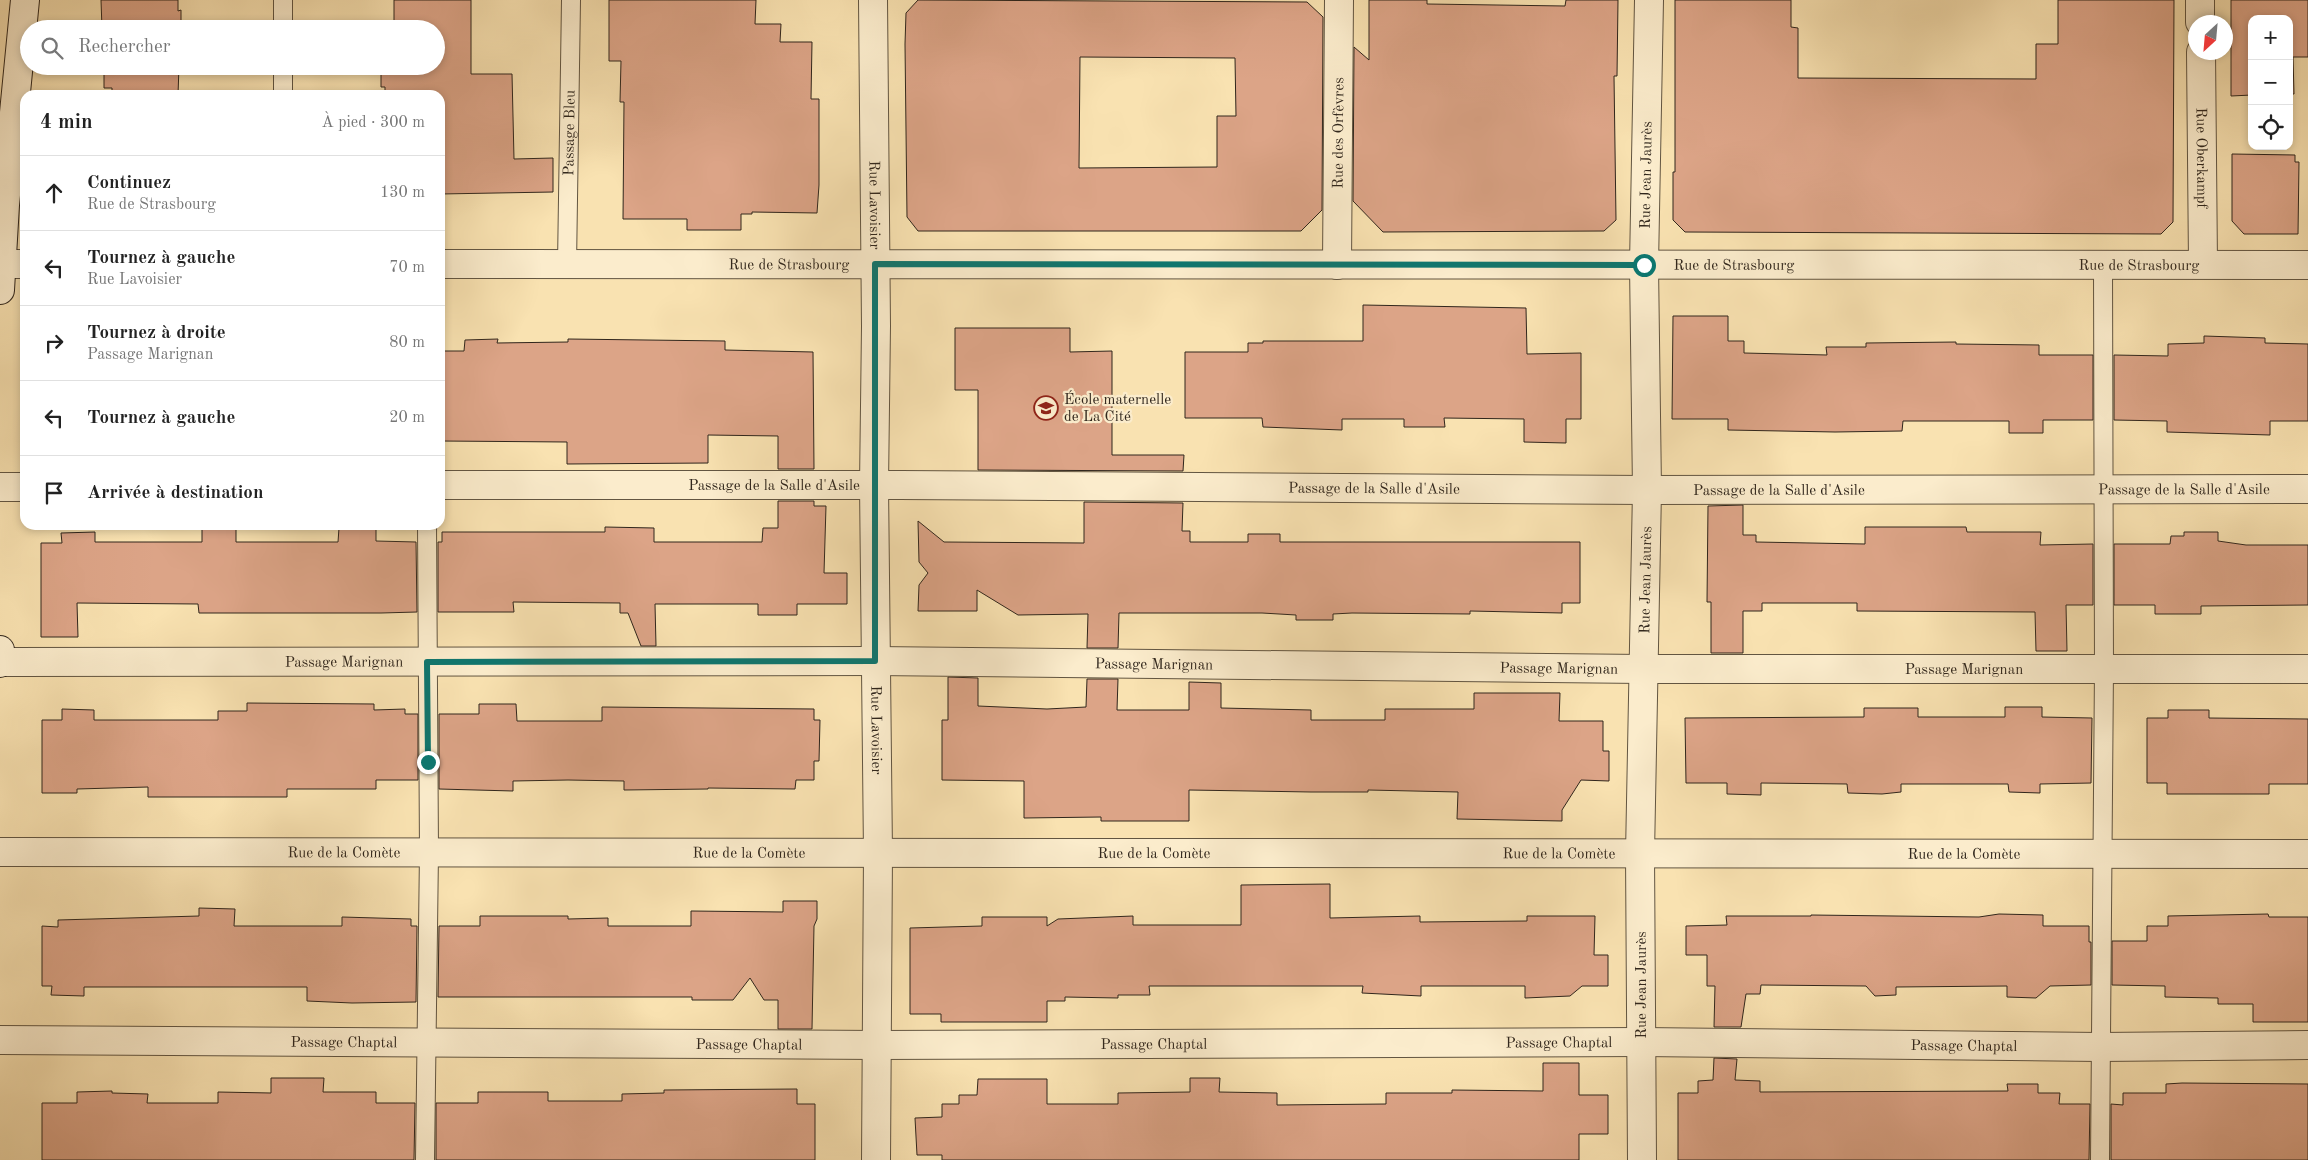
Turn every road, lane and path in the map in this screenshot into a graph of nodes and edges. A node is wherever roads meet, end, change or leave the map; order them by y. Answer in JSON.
{"nodes":[{"id":1,"x":25,"y":0,"type":"edge"},
{"id":2,"x":283,"y":0,"type":"edge"},
{"id":3,"x":571,"y":0,"type":"edge"},
{"id":4,"x":873,"y":0,"type":"edge"},
{"id":5,"x":1339,"y":0,"type":"edge"},
{"id":6,"x":1649,"y":0,"type":"edge"},
{"id":7,"x":2200,"y":0,"type":"edge"},
{"id":8,"x":2200,"y":15,"type":"edge"},
{"id":9,"x":23,"y":20,"type":"edge"},
{"id":10,"x":283,"y":20,"type":"edge"},
{"id":11,"x":20,"y":51,"type":"edge"},
{"id":12,"x":2201,"y":60,"type":"edge"},
{"id":13,"x":283,"y":75,"type":"edge"},
{"id":14,"x":283,"y":90,"type":"edge"},
{"id":15,"x":445,"y":264,"type":"edge"},
{"id":16,"x":875,"y":264,"type":"junction"},
{"id":17,"x":2203,"y":264,"type":"junction"},
{"id":18,"x":567,"y":265,"type":"junction"},
{"id":19,"x":1337,"y":265,"type":"junction"},
{"id":20,"x":1644,"y":265,"type":"junction"},
{"id":21,"x":2308,"y":265,"type":"edge"},
{"id":22,"x":2103,"y":266,"type":"junction"},
{"id":23,"x":7,"y":271,"type":"edge"},
{"id":24,"x":445,"y":485,"type":"edge"},
{"id":25,"x":874,"y":485,"type":"junction"},
{"id":26,"x":0,"y":487,"type":"edge"},
{"id":27,"x":20,"y":487,"type":"edge"},
{"id":28,"x":2104,"y":488,"type":"junction"},
{"id":29,"x":2308,"y":489,"type":"edge"},
{"id":30,"x":1647,"y":490,"type":"junction"},
{"id":31,"x":427,"y":530,"type":"edge"},
{"id":32,"x":0,"y":650,"type":"edge"},
{"id":33,"x":875,"y":661,"type":"junction"},
{"id":34,"x":427,"y":662,"type":"junction"},
{"id":35,"x":0,"y":663,"type":"edge"},
{"id":36,"x":2104,"y":668,"type":"junction"},
{"id":37,"x":1643,"y":669,"type":"junction"},
{"id":38,"x":2308,"y":669,"type":"edge"},
{"id":39,"x":0,"y":852,"type":"edge"},
{"id":40,"x":429,"y":852,"type":"junction"},
{"id":41,"x":878,"y":853,"type":"junction"},
{"id":42,"x":1640,"y":854,"type":"junction"},
{"id":43,"x":2103,"y":854,"type":"junction"},
{"id":44,"x":2308,"y":854,"type":"edge"},
{"id":45,"x":0,"y":1040,"type":"edge"},
{"id":46,"x":427,"y":1042,"type":"junction"},
{"id":47,"x":1642,"y":1042,"type":"junction"},
{"id":48,"x":877,"y":1045,"type":"junction"},
{"id":49,"x":2308,"y":1045,"type":"edge"},
{"id":50,"x":2100,"y":1046,"type":"junction"},
{"id":51,"x":425,"y":1160,"type":"edge"},
{"id":52,"x":876,"y":1160,"type":"edge"},
{"id":53,"x":1642,"y":1160,"type":"edge"},
{"id":54,"x":2100,"y":1160,"type":"edge"}],
"edges":[{"from":1,"to":9,"type":"street"},
{"from":2,"to":10,"type":"lane"},
{"from":3,"to":18,"type":"lane","name":"Passage Bleu"},
{"from":4,"to":16,"type":"street","name":"Rue Lavoisier"},
{"from":5,"to":19,"type":"street","name":"Rue des Orfèvres"},
{"from":6,"to":20,"type":"street","name":"Rue Jean Jaurès"},
{"from":7,"to":8,"type":"street"},
{"from":11,"to":23,"type":"street"},
{"from":12,"to":17,"type":"street","name":"Rue Oberkampf"},
{"from":13,"to":14,"type":"lane"},
{"from":15,"to":18,"type":"street","name":"Rue de Strasbourg"},
{"from":16,"to":18,"type":"street","name":"Rue de Strasbourg"},
{"from":16,"to":19,"type":"street","name":"Rue de Strasbourg"},
{"from":16,"to":25,"type":"street","name":"Rue Lavoisier"},
{"from":17,"to":21,"type":"street","name":"Rue de Strasbourg"},
{"from":17,"to":22,"type":"street","name":"Rue de Strasbourg"},
{"from":19,"to":20,"type":"street","name":"Rue de Strasbourg"},
{"from":20,"to":22,"type":"street","name":"Rue de Strasbourg"},
{"from":20,"to":30,"type":"street","name":"Rue Jean Jaurès"},
{"from":22,"to":28,"type":"lane"},
{"from":24,"to":25,"type":"street","name":"Passage de la Salle d'Asile"},
{"from":25,"to":30,"type":"street","name":"Passage de la Salle d'Asile"},
{"from":25,"to":33,"type":"street","name":"Rue Lavoisier"},
{"from":26,"to":27,"type":"street"},
{"from":28,"to":29,"type":"street","name":"Passage de la Salle d'Asile"},
{"from":28,"to":30,"type":"street","name":"Passage de la Salle d'Asile"},
{"from":28,"to":36,"type":"lane"},
{"from":30,"to":37,"type":"street","name":"Rue Jean Jaurès"},
{"from":31,"to":34,"type":"lane"},
{"from":32,"to":35,"type":"street"},
{"from":33,"to":34,"type":"street","name":"Passage Marignan"},
{"from":33,"to":37,"type":"street","name":"Passage Marignan"},
{"from":33,"to":41,"type":"street","name":"Rue Lavoisier"},
{"from":34,"to":35,"type":"street","name":"Passage Marignan"},
{"from":34,"to":40,"type":"lane"},
{"from":36,"to":37,"type":"street","name":"Passage Marignan"},
{"from":36,"to":38,"type":"street","name":"Passage Marignan"},
{"from":36,"to":43,"type":"lane"},
{"from":37,"to":42,"type":"street","name":"Rue Jean Jaurès"},
{"from":39,"to":40,"type":"street","name":"Rue de la Comète"},
{"from":40,"to":41,"type":"street","name":"Rue de la Comète"},
{"from":40,"to":46,"type":"lane"},
{"from":41,"to":42,"type":"street","name":"Rue de la Comète"},
{"from":41,"to":48,"type":"street","name":"Rue Lavoisier"},
{"from":42,"to":43,"type":"street","name":"Rue de la Comète"},
{"from":42,"to":47,"type":"street","name":"Rue Jean Jaurès"},
{"from":43,"to":44,"type":"street","name":"Rue de la Comète"},
{"from":43,"to":50,"type":"lane"},
{"from":45,"to":46,"type":"street","name":"Passage Chaptal"},
{"from":46,"to":48,"type":"street","name":"Passage Chaptal"},
{"from":46,"to":51,"type":"lane"},
{"from":47,"to":48,"type":"street","name":"Passage Chaptal"},
{"from":47,"to":50,"type":"street","name":"Passage Chaptal"},
{"from":47,"to":53,"type":"street","name":"Rue Jean Jaurès"},
{"from":48,"to":52,"type":"street","name":"Rue Lavoisier"},
{"from":49,"to":50,"type":"street","name":"Passage Chaptal"},
{"from":50,"to":54,"type":"lane"}]}
